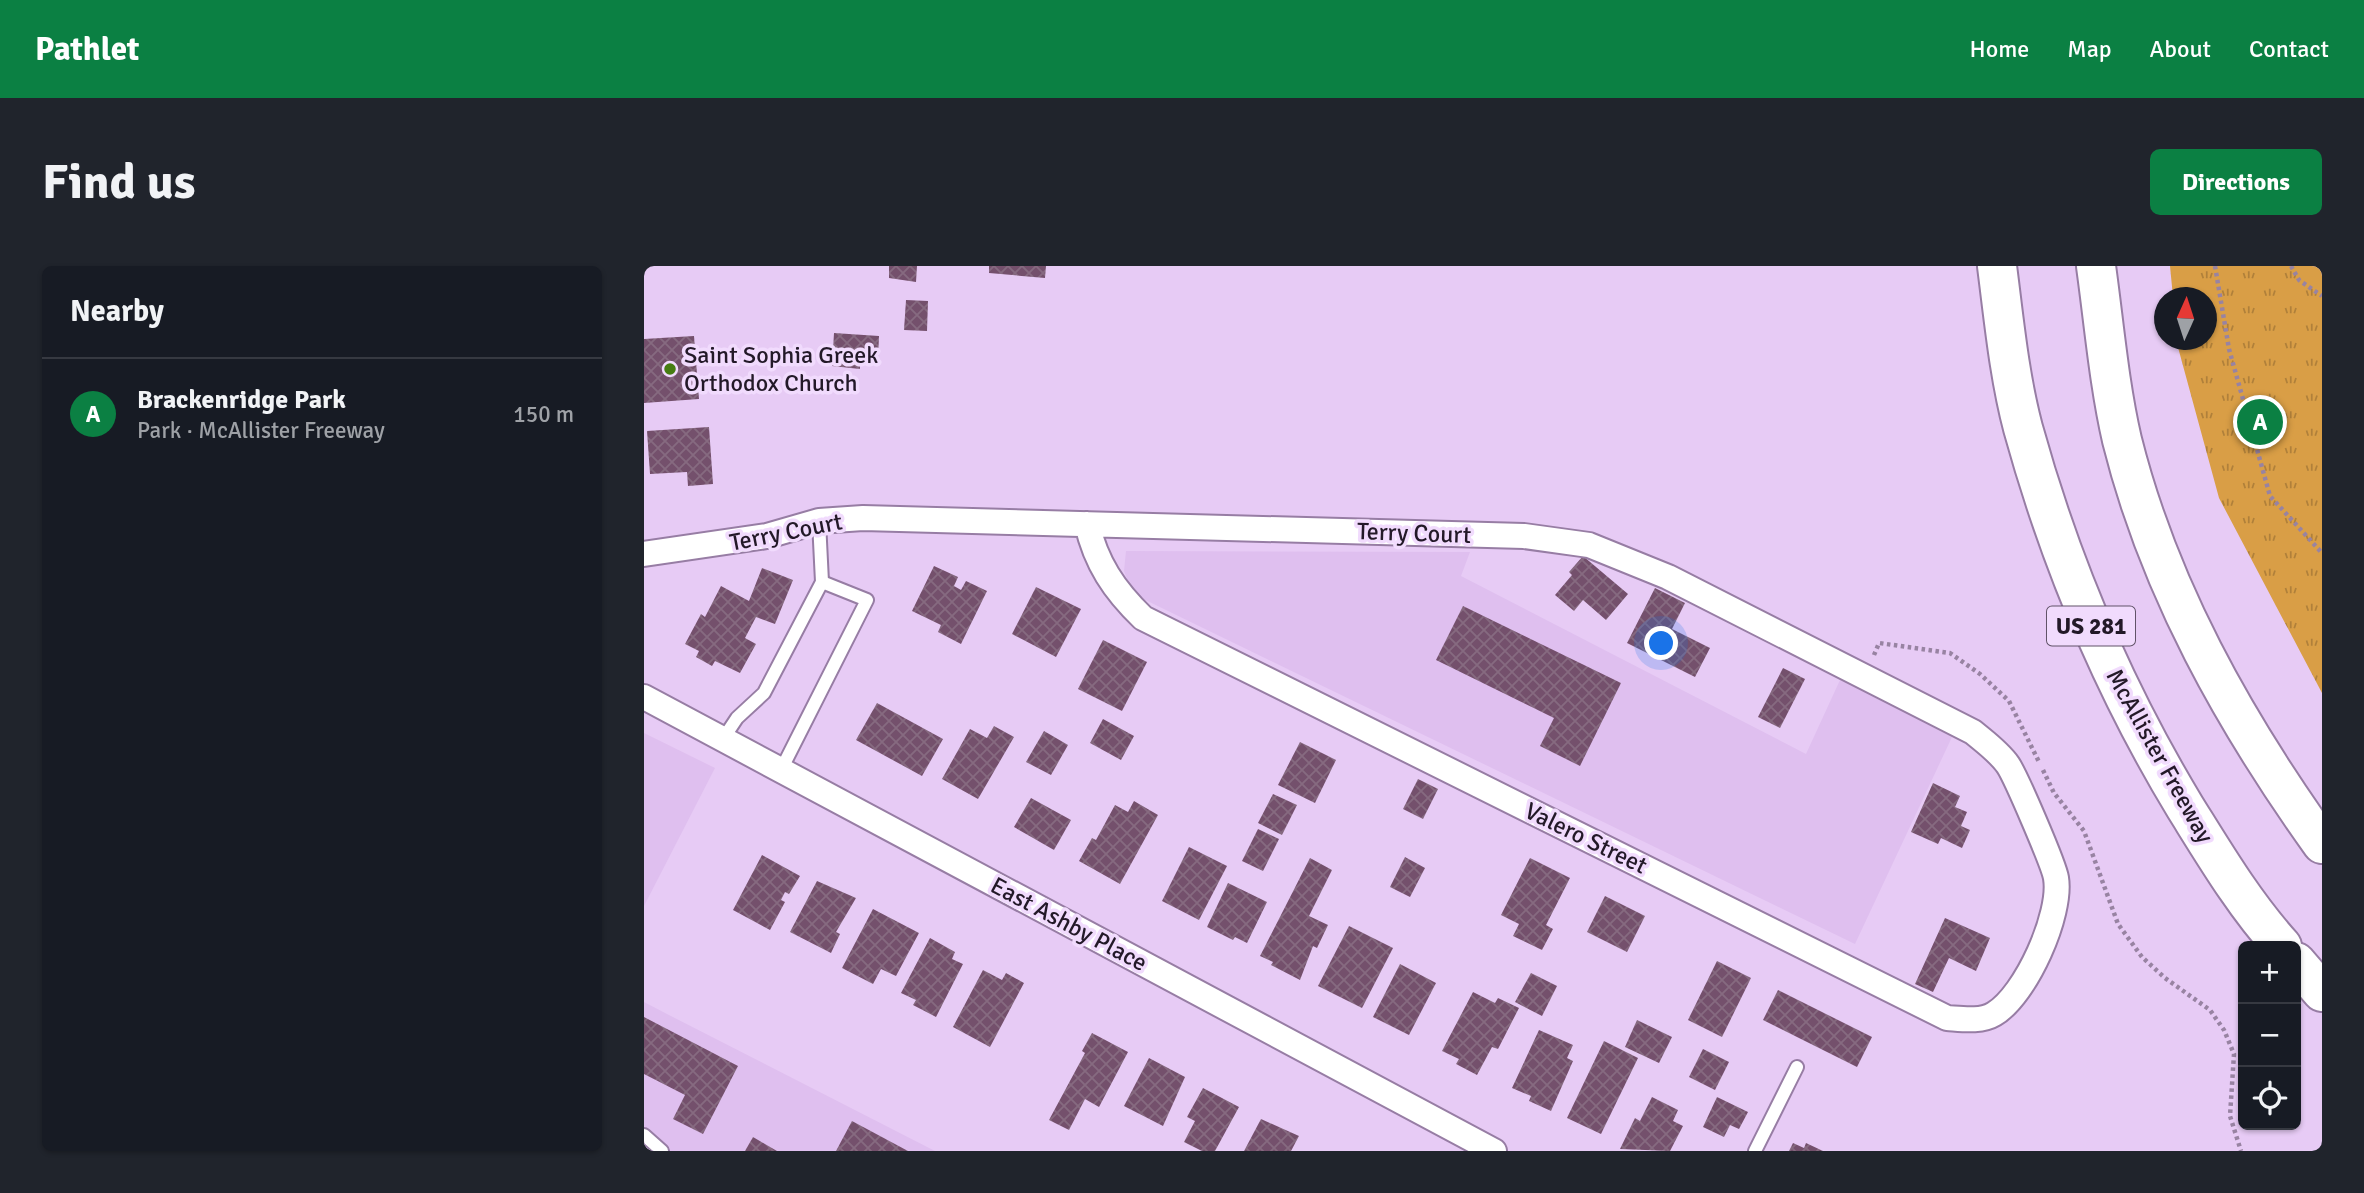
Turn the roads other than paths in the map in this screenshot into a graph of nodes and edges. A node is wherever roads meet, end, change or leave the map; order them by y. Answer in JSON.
{"nodes":[{"id":1,"x":1997,"y":266,"type":"edge"},
{"id":2,"x":2096,"y":266,"type":"edge"},
{"id":3,"x":819,"y":521,"type":"junction"},
{"id":4,"x":1087,"y":524,"type":"junction"},
{"id":5,"x":644,"y":554,"type":"edge"},
{"id":6,"x":822,"y":582,"type":"junction"},
{"id":7,"x":644,"y":697,"type":"edge"},
{"id":8,"x":723,"y":739,"type":"junction"},
{"id":9,"x":781,"y":770,"type":"junction"},
{"id":10,"x":2322,"y":844,"type":"edge"},
{"id":11,"x":2057,"y":878,"type":"joint"},
{"id":12,"x":2278,"y":941,"type":"edge"},
{"id":13,"x":2301,"y":968,"type":"edge"},
{"id":14,"x":2322,"y":992,"type":"edge"},
{"id":15,"x":1797,"y":1067,"type":"dead end"},
{"id":16,"x":644,"y":1135,"type":"edge"},
{"id":17,"x":662,"y":1151,"type":"edge"},
{"id":18,"x":1494,"y":1151,"type":"edge"},
{"id":19,"x":1755,"y":1151,"type":"edge"}],
"edges":[{"from":1,"to":12,"type":"highway","name":"McAllister Freeway","number":"US 281"},
{"from":2,"to":10,"type":"highway"},
{"from":3,"to":4,"type":"street","name":"Terry Court"},
{"from":3,"to":5,"type":"street","name":"Terry Court"},
{"from":3,"to":6,"type":"lane"},
{"from":4,"to":11,"type":"street","name":"Terry Court"},
{"from":4,"to":11,"type":"street","name":"Valero Street"},
{"from":6,"to":8,"type":"lane"},
{"from":6,"to":9,"type":"lane"},
{"from":7,"to":8,"type":"street","name":"East Ashby Place"},
{"from":8,"to":9,"type":"street","name":"East Ashby Place"},
{"from":9,"to":18,"type":"street","name":"East Ashby Place"},
{"from":13,"to":14,"type":"highway"},
{"from":15,"to":19,"type":"lane"},
{"from":16,"to":17,"type":"lane"}]}
